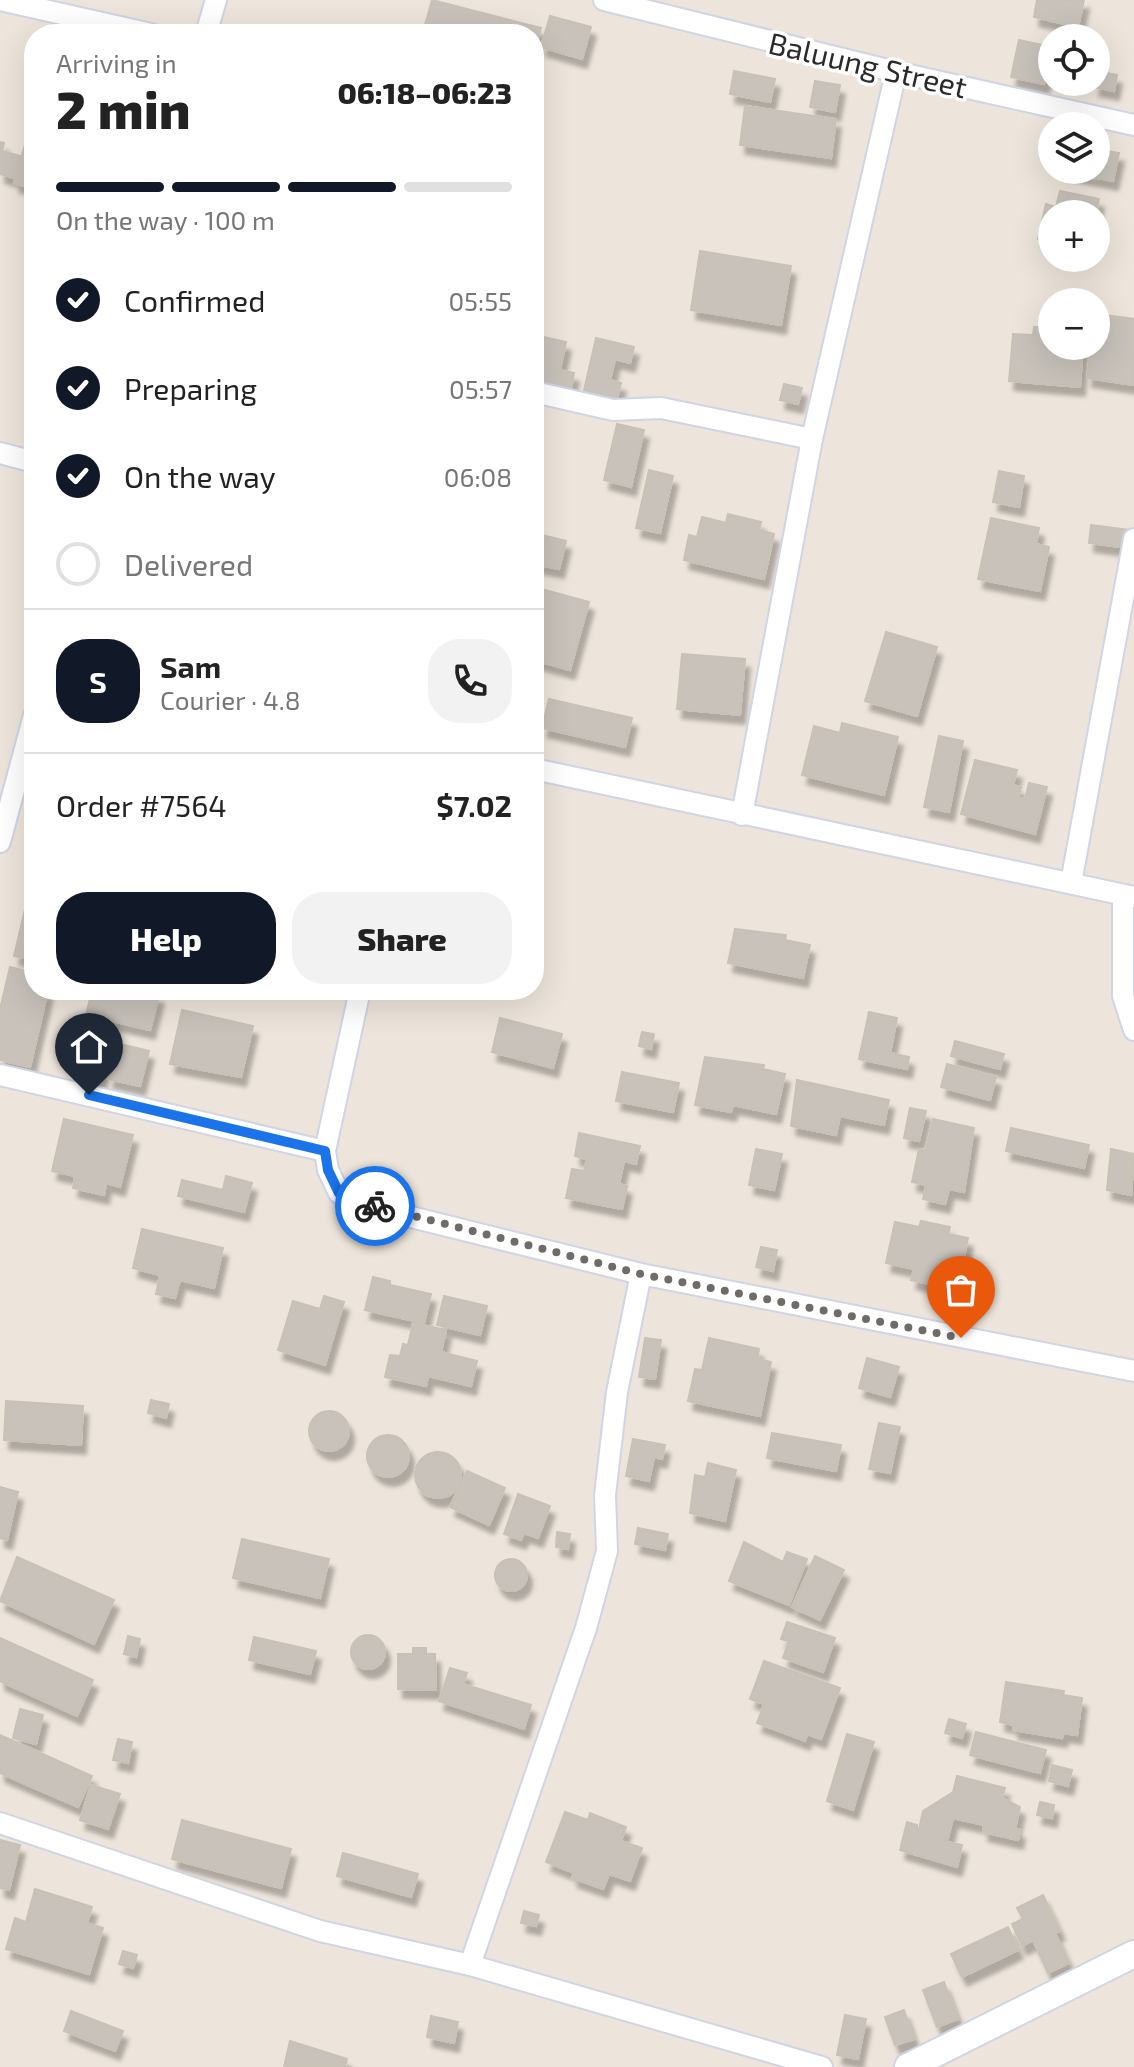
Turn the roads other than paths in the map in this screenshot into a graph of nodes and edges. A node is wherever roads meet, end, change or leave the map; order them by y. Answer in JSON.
{"nodes":[{"id":1,"x":0,"y":0,"type":"edge"},
{"id":2,"x":216,"y":0,"type":"edge"},
{"id":3,"x":604,"y":0,"type":"edge"},
{"id":4,"x":107,"y":24,"type":"edge"},
{"id":5,"x":209,"y":24,"type":"edge"},
{"id":6,"x":896,"y":72,"type":"junction"},
{"id":7,"x":1134,"y":125,"type":"edge"},
{"id":8,"x":544,"y":394,"type":"edge"},
{"id":9,"x":812,"y":439,"type":"junction"},
{"id":10,"x":0,"y":453,"type":"edge"},
{"id":11,"x":24,"y":459,"type":"edge"},
{"id":12,"x":1134,"y":539,"type":"edge"},
{"id":13,"x":24,"y":752,"type":"edge"},
{"id":14,"x":544,"y":771,"type":"edge"},
{"id":15,"x":742,"y":815,"type":"junction"},
{"id":16,"x":0,"y":842,"type":"edge"},
{"id":17,"x":1071,"y":883,"type":"junction"},
{"id":18,"x":1129,"y":896,"type":"edge"},
{"id":19,"x":358,"y":1000,"type":"edge"},
{"id":20,"x":1134,"y":1030,"type":"edge"},
{"id":21,"x":0,"y":1075,"type":"edge"},
{"id":22,"x":325,"y":1151,"type":"junction"},
{"id":23,"x":641,"y":1274,"type":"junction"},
{"id":24,"x":1134,"y":1371,"type":"edge"},
{"id":25,"x":0,"y":1823,"type":"edge"},
{"id":26,"x":1134,"y":1954,"type":"edge"},
{"id":27,"x":470,"y":1965,"type":"junction"},
{"id":28,"x":822,"y":2067,"type":"edge"},
{"id":29,"x":908,"y":2067,"type":"edge"}],
"edges":[{"from":1,"to":4,"type":"street"},
{"from":2,"to":5,"type":"street"},
{"from":3,"to":6,"type":"street","name":"Baluung Street"},
{"from":6,"to":7,"type":"street","name":"Baluung Street"},
{"from":6,"to":9,"type":"street"},
{"from":8,"to":9,"type":"street"},
{"from":9,"to":15,"type":"street"},
{"from":10,"to":11,"type":"street"},
{"from":12,"to":17,"type":"street"},
{"from":13,"to":16,"type":"street"},
{"from":14,"to":15,"type":"street"},
{"from":15,"to":17,"type":"street"},
{"from":17,"to":18,"type":"street"},
{"from":18,"to":20,"type":"street"},
{"from":19,"to":22,"type":"street"},
{"from":21,"to":22,"type":"street"},
{"from":22,"to":23,"type":"street"},
{"from":23,"to":24,"type":"street"},
{"from":23,"to":27,"type":"street"},
{"from":25,"to":27,"type":"street"},
{"from":26,"to":29,"type":"street"},
{"from":27,"to":28,"type":"street"}]}
